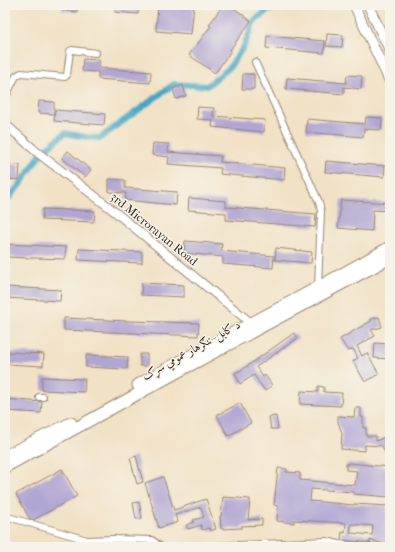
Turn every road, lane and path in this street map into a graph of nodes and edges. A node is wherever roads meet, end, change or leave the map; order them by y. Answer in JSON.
{"nodes":[{"id":1,"x":354,"y":5,"type":"edge"},
{"id":2,"x":368,"y":5,"type":"edge"},
{"id":3,"x":390,"y":52,"type":"edge"},
{"id":4,"x":96,"y":53,"type":"dead end"},
{"id":5,"x":255,"y":62,"type":"dead end"},
{"id":6,"x":390,"y":82,"type":"edge"},
{"id":7,"x":5,"y":98,"type":"edge"},
{"id":8,"x":5,"y":124,"type":"edge"},
{"id":9,"x":390,"y":247,"type":"edge"},
{"id":10,"x":390,"y":258,"type":"edge"},
{"id":11,"x":318,"y":287,"type":"junction"},
{"id":12,"x":251,"y":323,"type":"junction"},
{"id":13,"x":5,"y":456,"type":"edge"},
{"id":14,"x":5,"y":467,"type":"edge"},
{"id":15,"x":5,"y":516,"type":"edge"},
{"id":16,"x":161,"y":547,"type":"edge"},
{"id":17,"x":194,"y":547,"type":"edge"},
{"id":18,"x":369,"y":547,"type":"edge"}],
"edges":[{"from":1,"to":6,"type":"main road"},
{"from":2,"to":3,"type":"main road"},
{"from":4,"to":7,"type":"street"},
{"from":5,"to":11,"type":"street"},
{"from":8,"to":12,"type":"street","name":"3rd Microrayan Road"},
{"from":9,"to":11,"type":"highway","name":"د کابل–ننګرهار عمومي سړک"},
{"from":10,"to":14,"type":"highway","name":"د کابل–ننګرهار عمومي سړک"},
{"from":11,"to":12,"type":"highway","name":"د کابل–ننګرهار عمومي سړک"},
{"from":12,"to":13,"type":"highway","name":"د کابل–ننګرهار عمومي سړک"},
{"from":15,"to":16,"type":"street"},
{"from":17,"to":18,"type":"street"}]}
